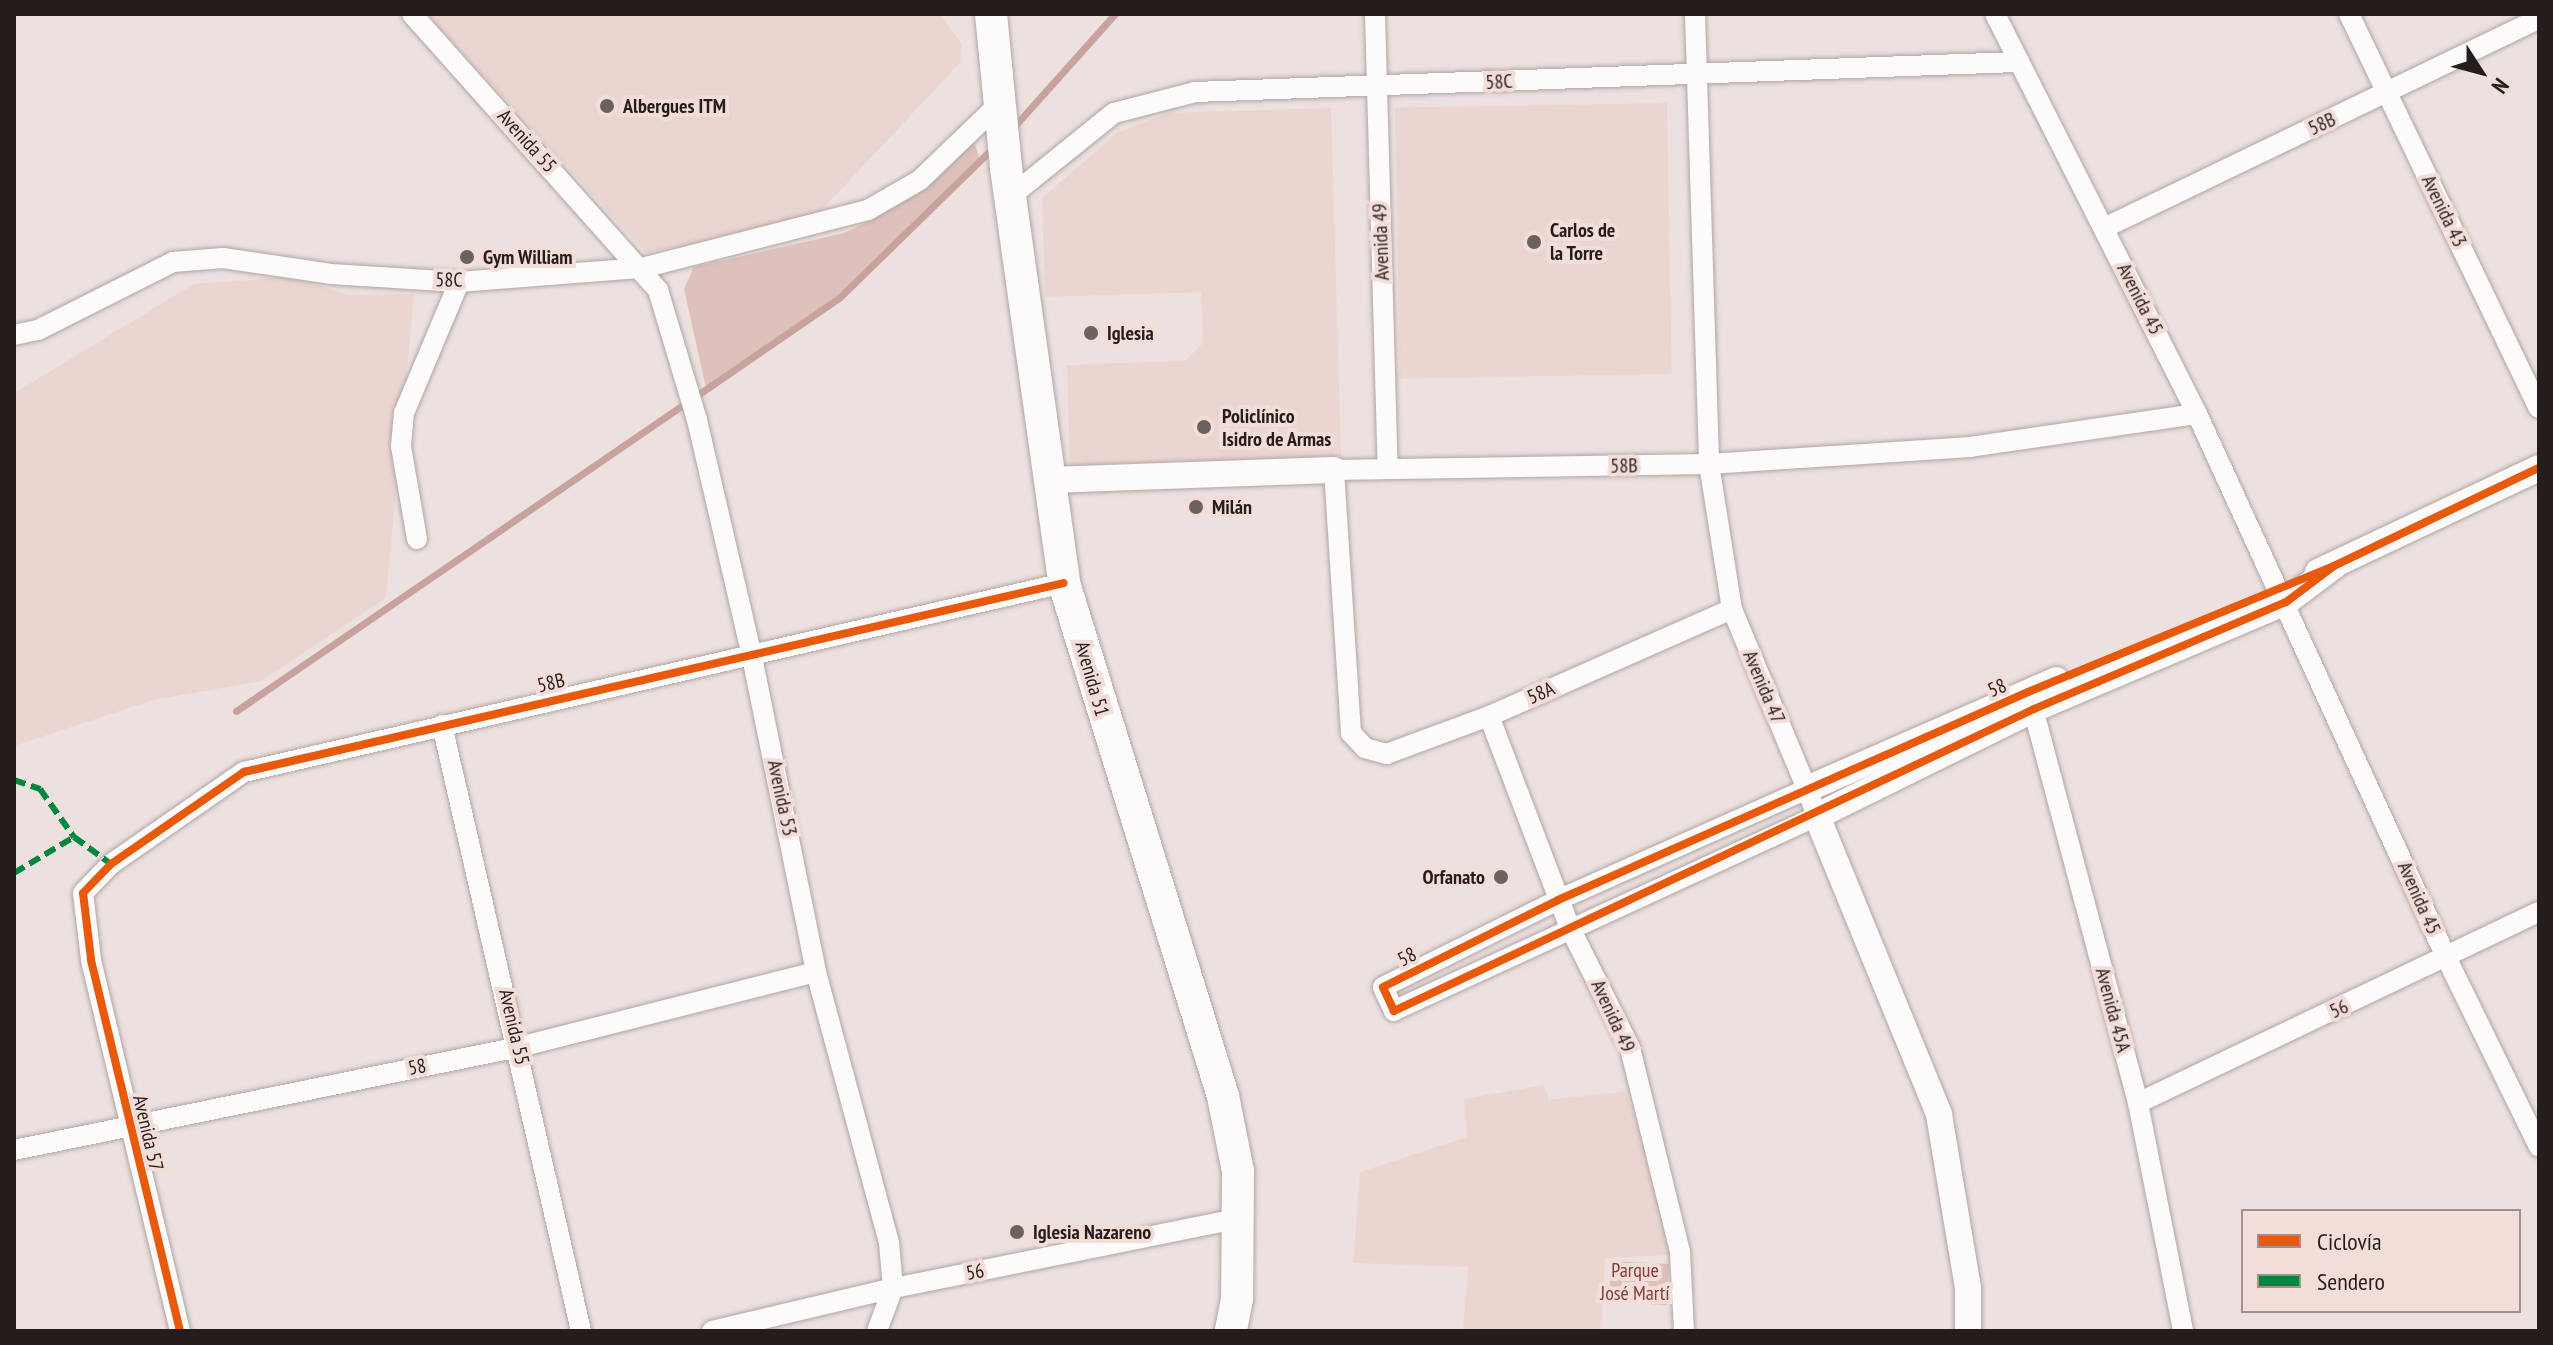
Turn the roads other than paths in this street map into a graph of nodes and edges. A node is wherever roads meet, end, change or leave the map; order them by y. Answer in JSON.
{"nodes":[{"id":1,"x":412,"y":14,"type":"edge"},
{"id":2,"x":991,"y":14,"type":"edge"},
{"id":3,"x":1375,"y":14,"type":"edge"},
{"id":4,"x":1695,"y":14,"type":"edge"},
{"id":5,"x":1995,"y":14,"type":"edge"},
{"id":6,"x":2349,"y":14,"type":"edge"},
{"id":7,"x":2539,"y":19,"type":"edge"},
{"id":8,"x":2019,"y":62,"type":"junction"},
{"id":9,"x":1697,"y":71,"type":"junction"},
{"id":10,"x":1377,"y":88,"type":"junction"},
{"id":11,"x":2387,"y":94,"type":"junction"},
{"id":12,"x":999,"y":104,"type":"junction"},
{"id":13,"x":1008,"y":182,"type":"junction"},
{"id":14,"x":2104,"y":228,"type":"junction"},
{"id":15,"x":642,"y":268,"type":"junction"},
{"id":16,"x":459,"y":282,"type":"junction"},
{"id":17,"x":14,"y":335,"type":"edge"},
{"id":18,"x":2539,"y":408,"type":"edge"},
{"id":19,"x":2197,"y":414,"type":"junction"},
{"id":20,"x":1709,"y":464,"type":"junction"},
{"id":21,"x":2539,"y":468,"type":"edge"},
{"id":22,"x":1388,"y":469,"type":"junction"},
{"id":23,"x":1334,"y":470,"type":"junction"},
{"id":24,"x":1049,"y":480,"type":"junction"},
{"id":25,"x":417,"y":539,"type":"dead end"},
{"id":26,"x":1064,"y":583,"type":"junction"},
{"id":27,"x":2282,"y":594,"type":"junction"},
{"id":28,"x":1732,"y":609,"type":"junction"},
{"id":29,"x":751,"y":652,"type":"junction"},
{"id":30,"x":2031,"y":700,"type":"junction"},
{"id":31,"x":1489,"y":716,"type":"junction"},
{"id":32,"x":442,"y":725,"type":"junction"},
{"id":33,"x":1807,"y":789,"type":"junction"},
{"id":34,"x":1817,"y":816,"type":"junction"},
{"id":35,"x":83,"y":893,"type":"joint"},
{"id":36,"x":1558,"y":900,"type":"junction"},
{"id":37,"x":2539,"y":912,"type":"edge"},
{"id":38,"x":1570,"y":928,"type":"junction"},
{"id":39,"x":2447,"y":959,"type":"junction"},
{"id":40,"x":816,"y":972,"type":"junction"},
{"id":41,"x":519,"y":1047,"type":"junction"},
{"id":42,"x":2138,"y":1103,"type":"junction"},
{"id":43,"x":129,"y":1125,"type":"junction"},
{"id":44,"x":2539,"y":1147,"type":"edge"},
{"id":45,"x":14,"y":1150,"type":"edge"},
{"id":46,"x":1240,"y":1218,"type":"junction"},
{"id":47,"x":893,"y":1288,"type":"junction"},
{"id":48,"x":180,"y":1331,"type":"edge"},
{"id":49,"x":581,"y":1331,"type":"edge"},
{"id":50,"x":712,"y":1331,"type":"edge"},
{"id":51,"x":877,"y":1331,"type":"edge"},
{"id":52,"x":1231,"y":1331,"type":"edge"},
{"id":53,"x":1684,"y":1331,"type":"edge"},
{"id":54,"x":1968,"y":1331,"type":"edge"},
{"id":55,"x":2183,"y":1331,"type":"edge"}],
"edges":[{"from":1,"to":15,"type":"street","name":"Avenida 55"},
{"from":2,"to":12,"type":"main road","name":"Avenida 51"},
{"from":3,"to":10,"type":"street","name":"Avenida 49"},
{"from":4,"to":9,"type":"street","name":"Avenida 47"},
{"from":5,"to":8,"type":"street","name":"Avenida 45"},
{"from":6,"to":11,"type":"street","name":"Avenida 43"},
{"from":7,"to":11,"type":"street","name":"58B"},
{"from":8,"to":9,"type":"street","name":"58C"},
{"from":8,"to":14,"type":"street","name":"Avenida 45"},
{"from":9,"to":10,"type":"street","name":"58C"},
{"from":9,"to":20,"type":"street","name":"Avenida 47"},
{"from":10,"to":13,"type":"street","name":"58C"},
{"from":10,"to":22,"type":"street","name":"Avenida 49"},
{"from":11,"to":14,"type":"street","name":"58B"},
{"from":11,"to":18,"type":"street","name":"Avenida 43"},
{"from":12,"to":13,"type":"main road","name":"Avenida 51"},
{"from":12,"to":15,"type":"street","name":"58C"},
{"from":13,"to":24,"type":"main road","name":"Avenida 51"},
{"from":14,"to":19,"type":"street","name":"Avenida 45"},
{"from":15,"to":16,"type":"street","name":"58C"},
{"from":15,"to":29,"type":"street","name":"Avenida 53"},
{"from":16,"to":17,"type":"street","name":"58C"},
{"from":16,"to":25,"type":"street"},
{"from":19,"to":20,"type":"street","name":"58B"},
{"from":19,"to":27,"type":"street","name":"Avenida 45"},
{"from":20,"to":22,"type":"street","name":"58B"},
{"from":20,"to":28,"type":"street","name":"Avenida 47"},
{"from":21,"to":27,"type":"street","name":"58"},
{"from":22,"to":23,"type":"street","name":"58B"},
{"from":23,"to":24,"type":"street","name":"58B"},
{"from":23,"to":31,"type":"street","name":"58A"},
{"from":24,"to":26,"type":"main road","name":"Avenida 51"},
{"from":26,"to":29,"type":"street","name":"58B"},
{"from":26,"to":46,"type":"main road","name":"Avenida 51"},
{"from":27,"to":30,"type":"street","name":"58"},
{"from":27,"to":39,"type":"street","name":"Avenida 45"},
{"from":28,"to":31,"type":"street","name":"58A"},
{"from":28,"to":33,"type":"street","name":"Avenida 47"},
{"from":29,"to":32,"type":"street","name":"58B"},
{"from":29,"to":40,"type":"street","name":"Avenida 53"},
{"from":30,"to":33,"type":"street","name":"58"},
{"from":30,"to":34,"type":"street","name":"58"},
{"from":30,"to":42,"type":"street","name":"Avenida 45A"},
{"from":31,"to":36,"type":"street","name":"Avenida 49"},
{"from":32,"to":35,"type":"street","name":"58B"},
{"from":32,"to":41,"type":"street","name":"Avenida 55"},
{"from":33,"to":34,"type":"street","name":"Avenida 47"},
{"from":33,"to":36,"type":"street","name":"58"},
{"from":34,"to":38,"type":"street","name":"58"},
{"from":34,"to":54,"type":"street","name":"Avenida 47"},
{"from":35,"to":43,"type":"street","name":"Avenida 57"},
{"from":36,"to":38,"type":"street","name":"Avenida 49"},
{"from":36,"to":38,"type":"street","name":"58"},
{"from":37,"to":39,"type":"street","name":"56"},
{"from":38,"to":53,"type":"street","name":"Avenida 49"},
{"from":39,"to":42,"type":"street","name":"56"},
{"from":39,"to":44,"type":"street","name":"Avenida 45"},
{"from":40,"to":41,"type":"street","name":"58"},
{"from":40,"to":47,"type":"street","name":"Avenida 53"},
{"from":41,"to":43,"type":"street","name":"58"},
{"from":41,"to":49,"type":"street","name":"Avenida 55"},
{"from":42,"to":55,"type":"street","name":"Avenida 45A"},
{"from":43,"to":45,"type":"street","name":"58"},
{"from":43,"to":48,"type":"street","name":"Avenida 57"},
{"from":46,"to":47,"type":"street","name":"56"},
{"from":46,"to":52,"type":"main road","name":"Avenida 51"},
{"from":47,"to":50,"type":"street","name":"56"},
{"from":47,"to":51,"type":"street","name":"Avenida 53"}]}
